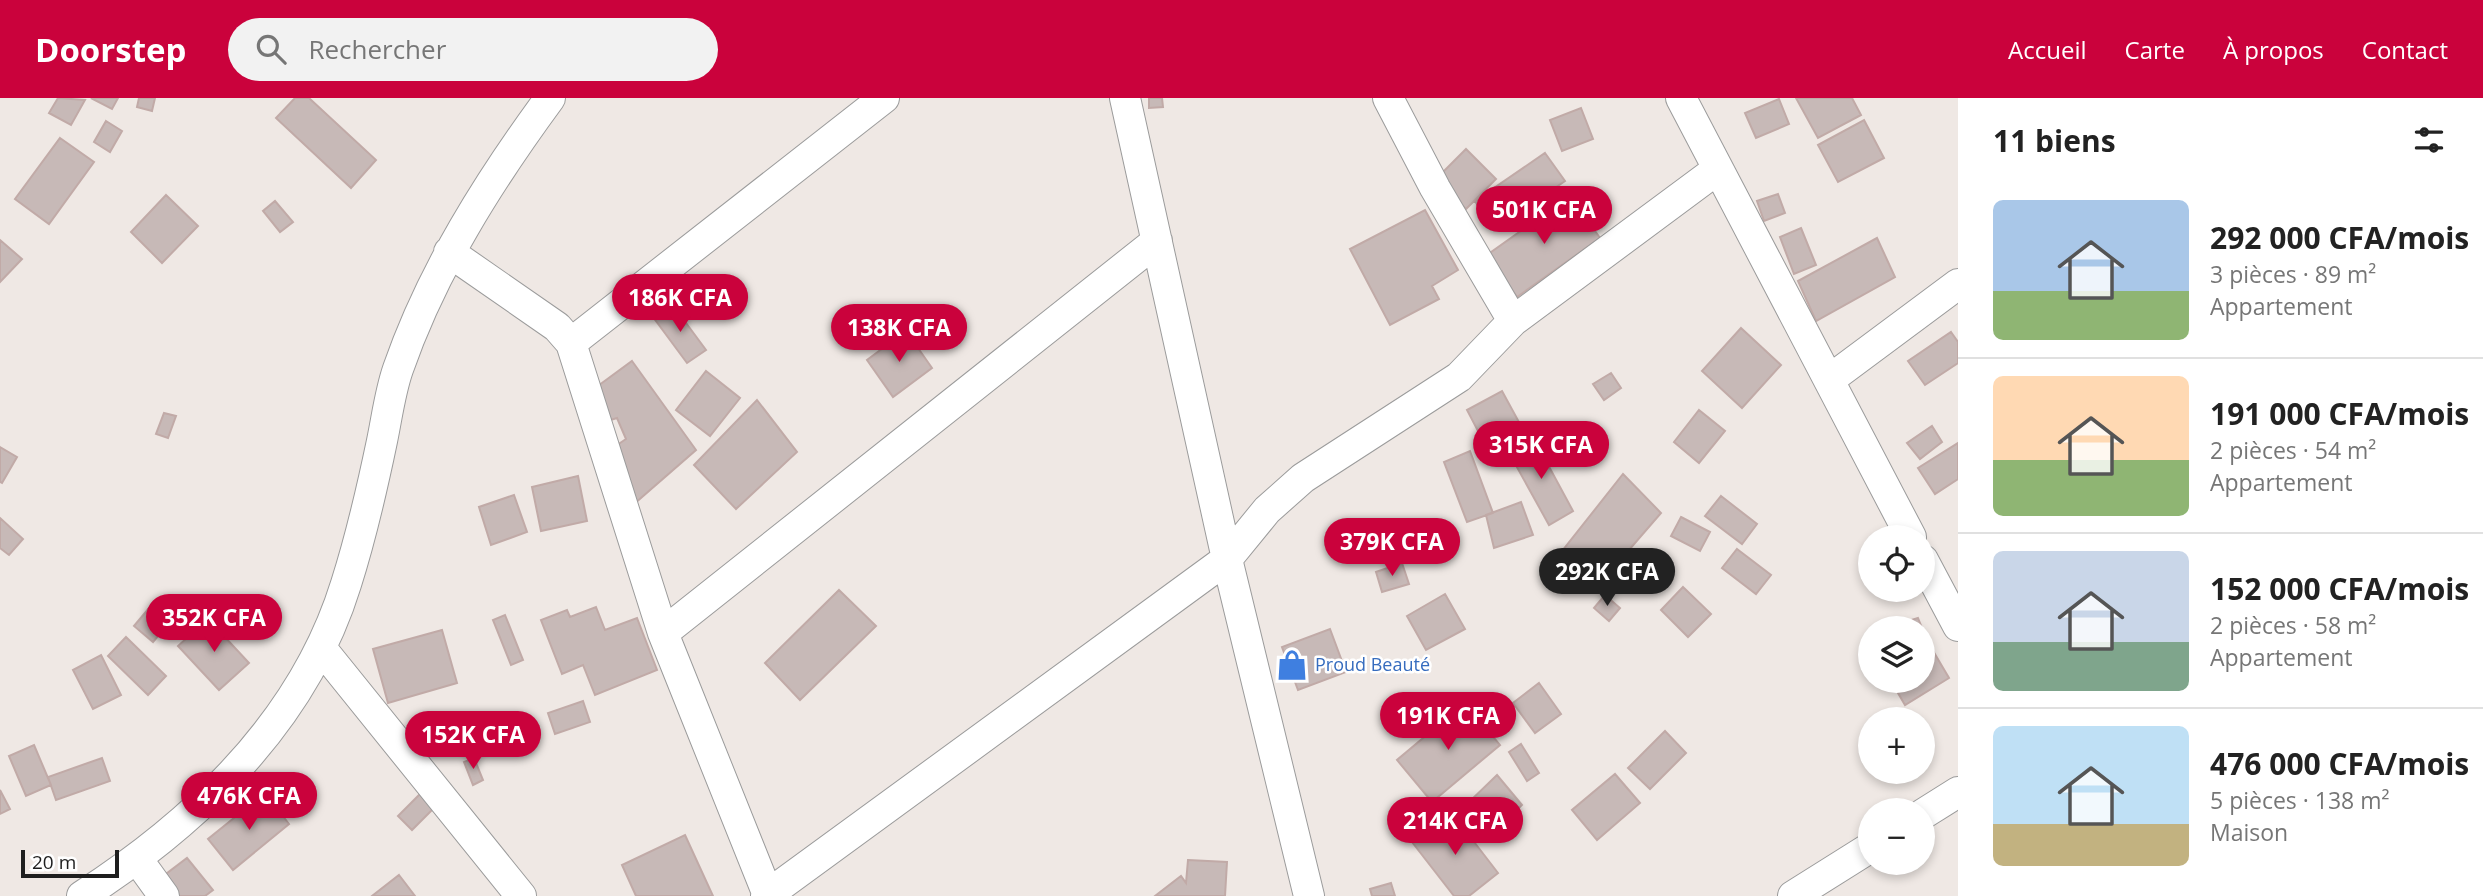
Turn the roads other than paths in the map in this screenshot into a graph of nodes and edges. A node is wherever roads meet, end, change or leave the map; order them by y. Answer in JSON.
{"nodes":[{"id":1,"x":550,"y":98,"type":"edge"},
{"id":2,"x":884,"y":98,"type":"edge"},
{"id":3,"x":1125,"y":98,"type":"edge"},
{"id":4,"x":1388,"y":98,"type":"edge"},
{"id":5,"x":1681,"y":98,"type":"edge"},
{"id":6,"x":1718,"y":169,"type":"junction"},
{"id":7,"x":1157,"y":241,"type":"junction"},
{"id":8,"x":449,"y":252,"type":"junction"},
{"id":9,"x":1958,"y":284,"type":"edge"},
{"id":10,"x":1513,"y":321,"type":"junction"},
{"id":11,"x":571,"y":343,"type":"junction"},
{"id":12,"x":1829,"y":380,"type":"junction"},
{"id":13,"x":1905,"y":525,"type":"edge"},
{"id":14,"x":1227,"y":559,"type":"junction"},
{"id":15,"x":1935,"y":583,"type":"edge"},
{"id":16,"x":1958,"y":626,"type":"edge"},
{"id":17,"x":663,"y":633,"type":"junction"},
{"id":18,"x":321,"y":648,"type":"junction"},
{"id":19,"x":1958,"y":792,"type":"edge"},
{"id":20,"x":1935,"y":806,"type":"edge"},
{"id":21,"x":1858,"y":855,"type":"edge"},
{"id":22,"x":138,"y":860,"type":"junction"},
{"id":23,"x":767,"y":895,"type":"edge"},
{"id":24,"x":82,"y":896,"type":"edge"},
{"id":25,"x":163,"y":896,"type":"edge"},
{"id":26,"x":520,"y":896,"type":"edge"},
{"id":27,"x":1309,"y":896,"type":"edge"},
{"id":28,"x":1793,"y":896,"type":"edge"}],
"edges":[{"from":1,"to":8,"type":"street"},
{"from":2,"to":11,"type":"street"},
{"from":3,"to":7,"type":"street"},
{"from":4,"to":10,"type":"street"},
{"from":5,"to":6,"type":"street"},
{"from":6,"to":10,"type":"street"},
{"from":6,"to":12,"type":"street"},
{"from":7,"to":14,"type":"street"},
{"from":7,"to":17,"type":"street"},
{"from":8,"to":11,"type":"street"},
{"from":8,"to":18,"type":"street"},
{"from":9,"to":12,"type":"street"},
{"from":10,"to":14,"type":"street"},
{"from":11,"to":17,"type":"street"},
{"from":12,"to":13,"type":"street"},
{"from":14,"to":23,"type":"street"},
{"from":14,"to":27,"type":"street"},
{"from":15,"to":16,"type":"street"},
{"from":17,"to":23,"type":"street"},
{"from":18,"to":22,"type":"street"},
{"from":18,"to":26,"type":"street"},
{"from":19,"to":20,"type":"street"},
{"from":21,"to":28,"type":"street"},
{"from":22,"to":24,"type":"street"},
{"from":22,"to":25,"type":"street"}]}
